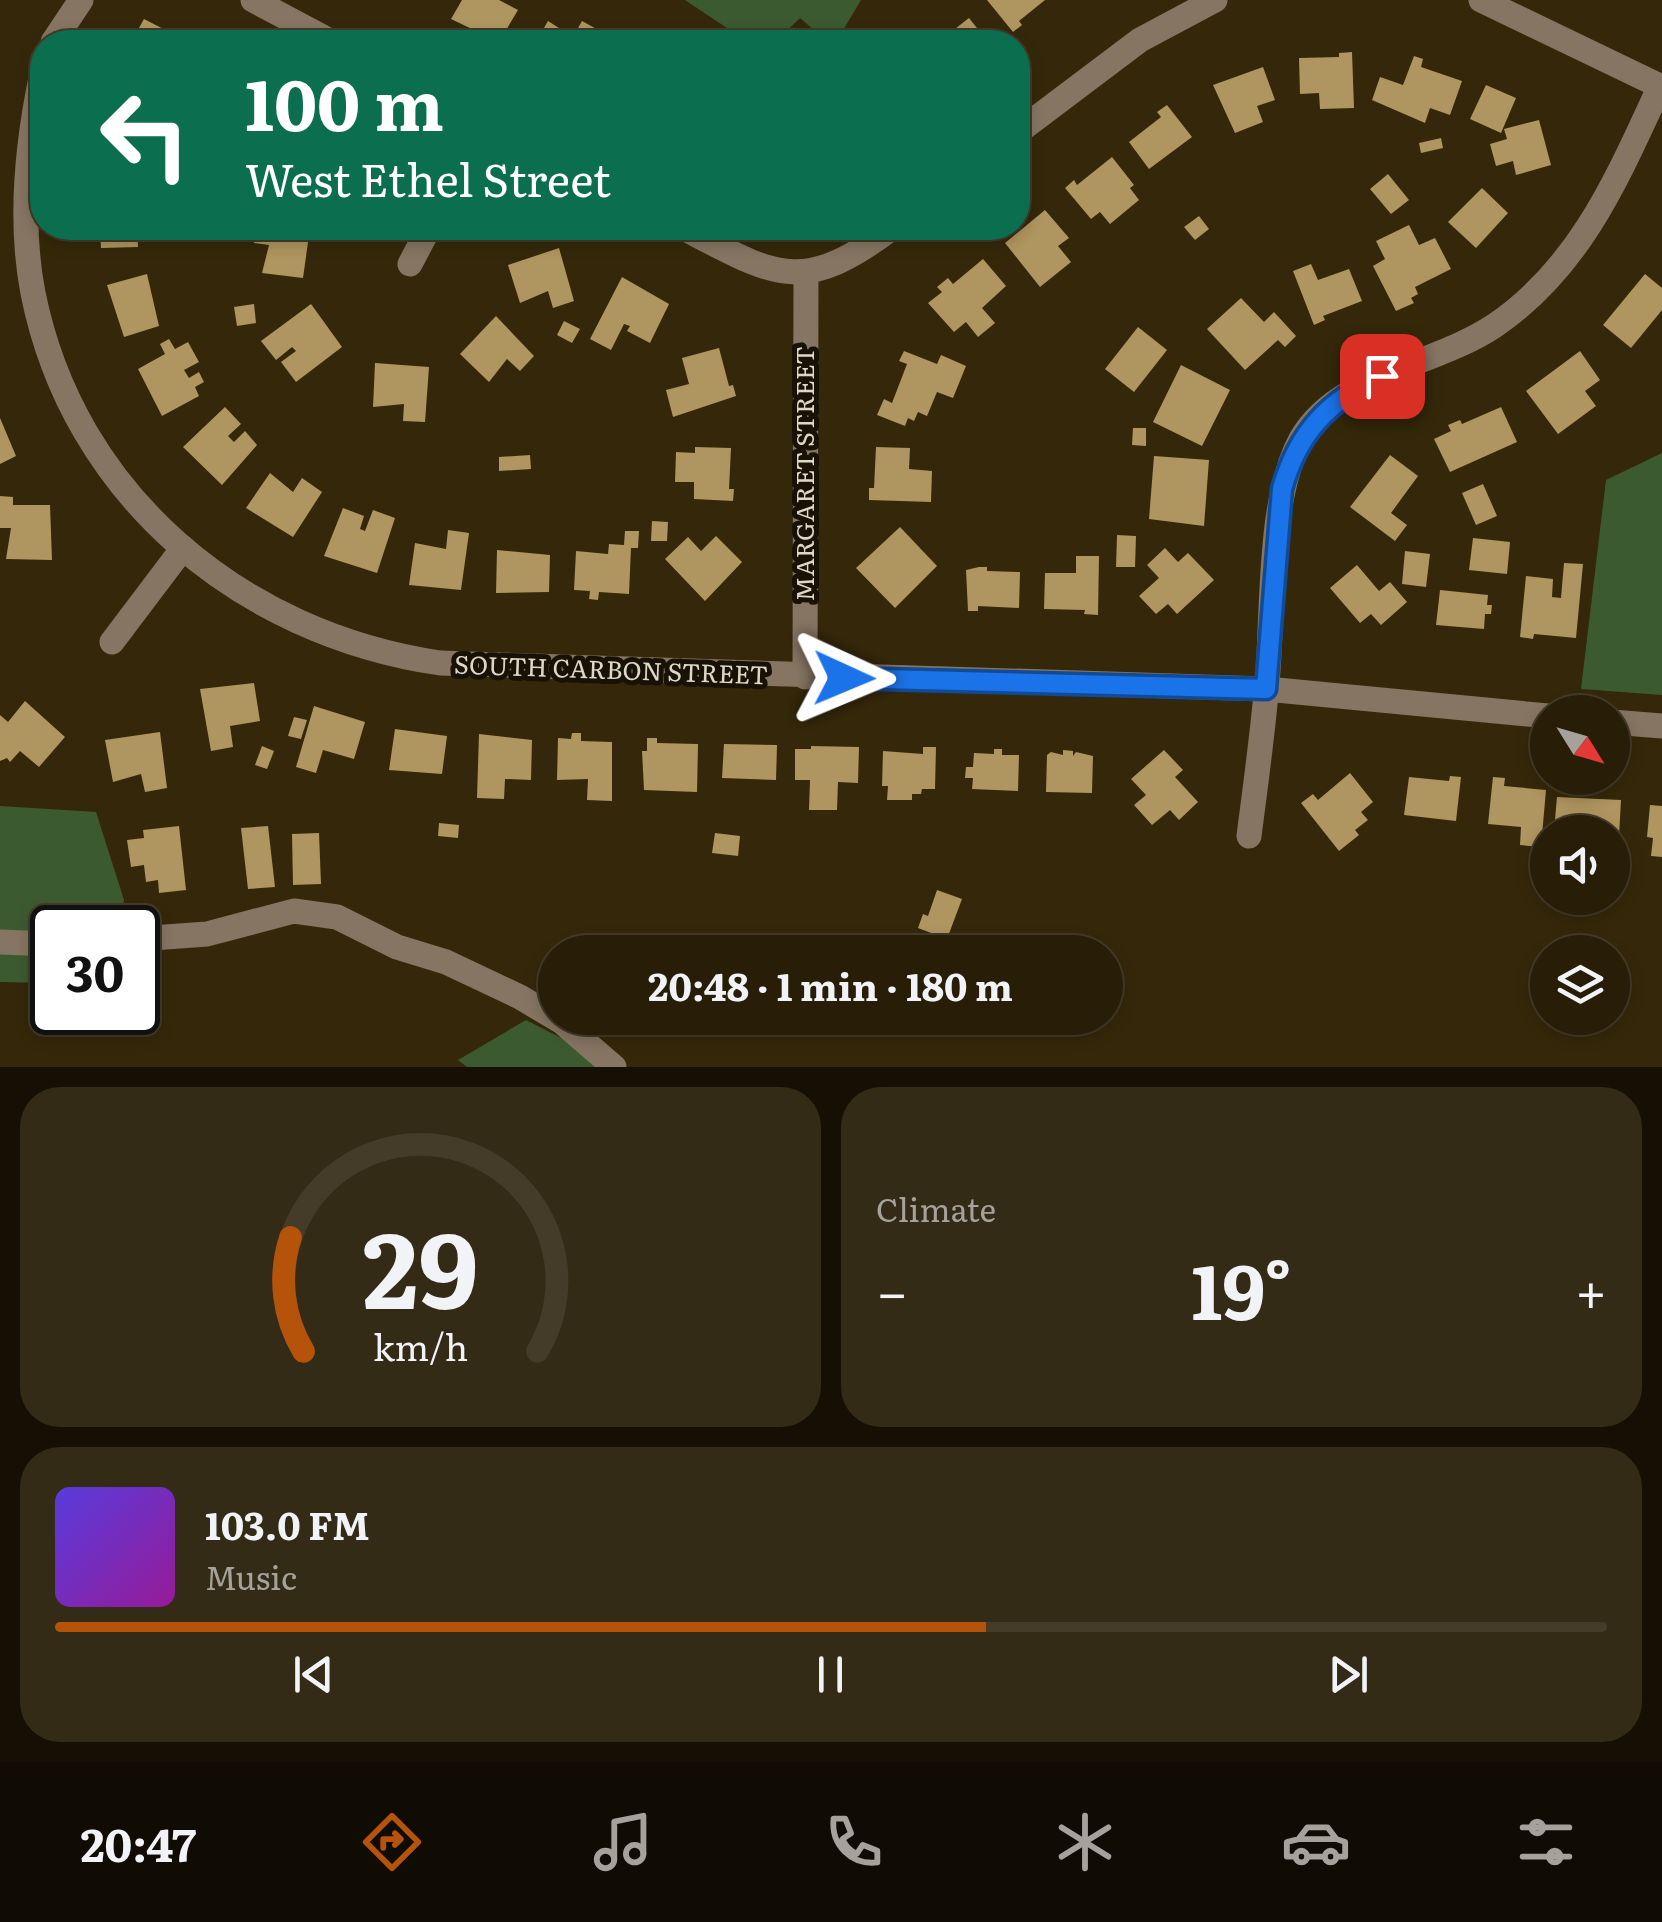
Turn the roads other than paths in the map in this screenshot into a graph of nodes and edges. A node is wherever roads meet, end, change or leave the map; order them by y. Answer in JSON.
{"nodes":[{"id":1,"x":81,"y":0,"type":"edge"},
{"id":2,"x":254,"y":0,"type":"edge"},
{"id":3,"x":1215,"y":0,"type":"edge"},
{"id":4,"x":1481,"y":0,"type":"edge"},
{"id":5,"x":61,"y":30,"type":"edge"},
{"id":6,"x":310,"y":30,"type":"edge"},
{"id":7,"x":1661,"y":87,"type":"edge"},
{"id":8,"x":1030,"y":123,"type":"edge"},
{"id":9,"x":30,"y":151,"type":"edge"},
{"id":10,"x":423,"y":240,"type":"edge"},
{"id":11,"x":707,"y":240,"type":"edge"},
{"id":12,"x":876,"y":240,"type":"edge"},
{"id":13,"x":410,"y":264,"type":"dead end"},
{"id":14,"x":806,"y":272,"type":"junction"},
{"id":15,"x":183,"y":548,"type":"junction"},
{"id":16,"x":112,"y":642,"type":"dead end"},
{"id":17,"x":805,"y":677,"type":"junction"},
{"id":18,"x":1266,"y":689,"type":"junction"},
{"id":19,"x":1530,"y":714,"type":"edge"},
{"id":20,"x":1630,"y":723,"type":"edge"},
{"id":21,"x":1662,"y":726,"type":"edge"},
{"id":22,"x":1249,"y":836,"type":"dead end"},
{"id":23,"x":160,"y":938,"type":"edge"},
{"id":24,"x":0,"y":942,"type":"edge"},
{"id":25,"x":30,"y":943,"type":"edge"},
{"id":26,"x":614,"y":1067,"type":"edge"}],
"edges":[{"from":1,"to":5,"type":"street"},
{"from":2,"to":6,"type":"street"},
{"from":3,"to":8,"type":"street"},
{"from":4,"to":7,"type":"street"},
{"from":7,"to":18,"type":"street"},
{"from":9,"to":15,"type":"street","name":"SOUTH CARBON STREET"},
{"from":10,"to":13,"type":"street"},
{"from":11,"to":14,"type":"street"},
{"from":12,"to":14,"type":"street"},
{"from":14,"to":17,"type":"street","name":"MARGARET STREET"},
{"from":15,"to":16,"type":"street"},
{"from":15,"to":17,"type":"street","name":"SOUTH CARBON STREET"},
{"from":17,"to":18,"type":"street","name":"SOUTH CARBON STREET"},
{"from":18,"to":19,"type":"street","name":"SOUTH CARBON STREET"},
{"from":18,"to":22,"type":"street"},
{"from":20,"to":21,"type":"street"},
{"from":23,"to":26,"type":"street"},
{"from":24,"to":25,"type":"street"}]}
